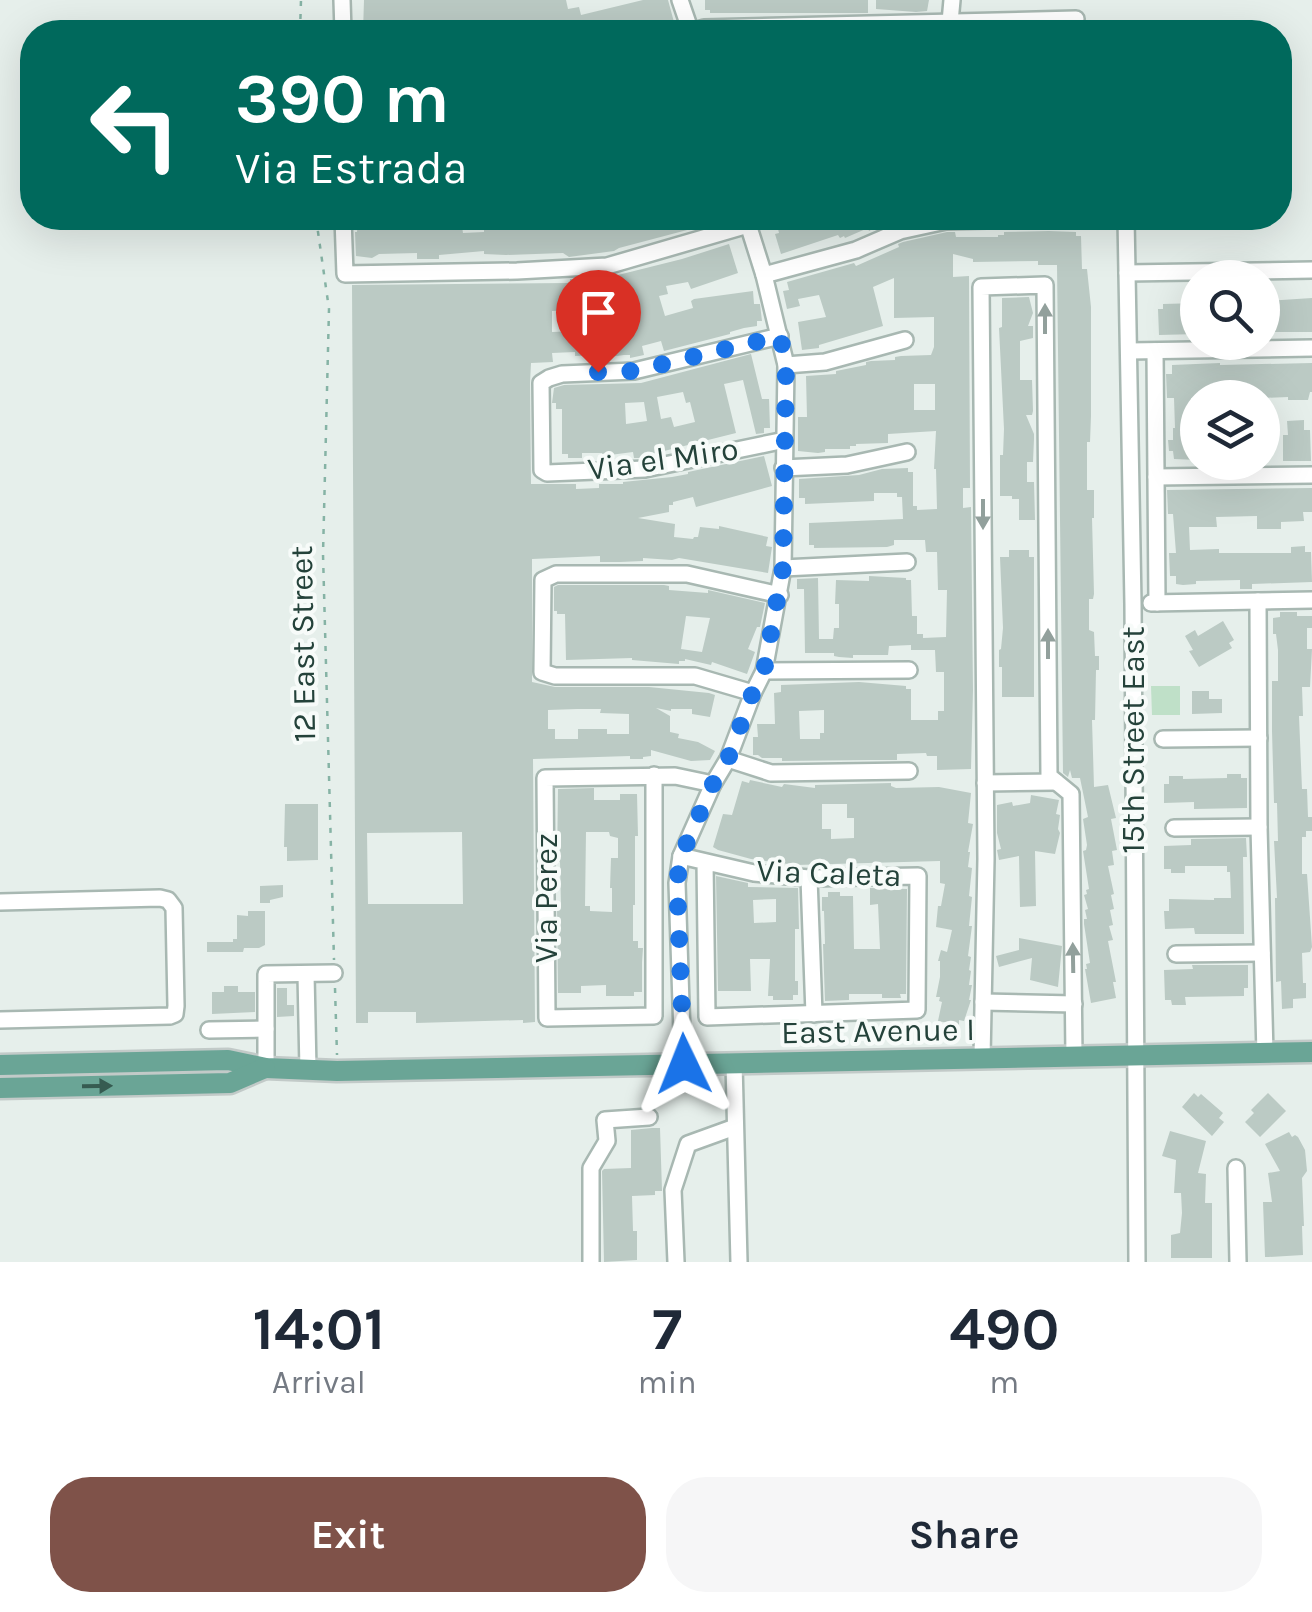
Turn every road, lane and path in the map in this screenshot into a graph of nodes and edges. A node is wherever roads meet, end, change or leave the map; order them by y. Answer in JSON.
{"nodes":[{"id":1,"x":1076,"y":19,"type":"dead end"},
{"id":2,"x":1062,"y":20,"type":"edge"},
{"id":3,"x":318,"y":230,"type":"edge"},
{"id":4,"x":343,"y":230,"type":"edge"},
{"id":5,"x":719,"y":230,"type":"edge"},
{"id":6,"x":750,"y":230,"type":"edge"},
{"id":7,"x":905,"y":230,"type":"edge"},
{"id":8,"x":1126,"y":230,"type":"edge"},
{"id":9,"x":1312,"y":270,"type":"edge"},
{"id":10,"x":1127,"y":273,"type":"junction"},
{"id":11,"x":764,"y":275,"type":"junction"},
{"id":12,"x":780,"y":336,"type":"junction"},
{"id":13,"x":904,"y":340,"type":"dead end"},
{"id":14,"x":1312,"y":348,"type":"edge"},
{"id":15,"x":1129,"y":351,"type":"junction"},
{"id":16,"x":1155,"y":351,"type":"junction"},
{"id":17,"x":786,"y":364,"type":"junction"},
{"id":18,"x":785,"y":440,"type":"junction"},
{"id":19,"x":907,"y":452,"type":"dead end"},
{"id":20,"x":784,"y":468,"type":"junction"},
{"id":21,"x":1312,"y":474,"type":"edge"},
{"id":22,"x":1156,"y":478,"type":"junction"},
{"id":23,"x":907,"y":562,"type":"dead end"},
{"id":24,"x":783,"y":568,"type":"junction"},
{"id":25,"x":780,"y":595,"type":"junction"},
{"id":26,"x":1258,"y":600,"type":"junction"},
{"id":27,"x":1312,"y":600,"type":"edge"},
{"id":28,"x":1158,"y":603,"type":"junction"},
{"id":29,"x":1132,"y":604,"type":"junction"},
{"id":30,"x":909,"y":670,"type":"dead end"},
{"id":31,"x":764,"y":671,"type":"junction"},
{"id":32,"x":753,"y":692,"type":"junction"},
{"id":33,"x":1258,"y":738,"type":"junction"},
{"id":34,"x":1163,"y":740,"type":"dead end"},
{"id":35,"x":728,"y":759,"type":"junction"},
{"id":36,"x":909,"y":772,"type":"dead end"},
{"id":37,"x":654,"y":776,"type":"junction"},
{"id":38,"x":1056,"y":782,"type":"junction"},
{"id":39,"x":985,"y":783,"type":"junction"},
{"id":40,"x":713,"y":784,"type":"junction"},
{"id":41,"x":1259,"y":827,"type":"junction"},
{"id":42,"x":1174,"y":828,"type":"dead end"},
{"id":43,"x":681,"y":856,"type":"junction"},
{"id":44,"x":704,"y":862,"type":"junction"},
{"id":45,"x":810,"y":878,"type":"junction"},
{"id":46,"x":0,"y":902,"type":"edge"},
{"id":47,"x":1262,"y":953,"type":"junction"},
{"id":48,"x":1176,"y":954,"type":"dead end"},
{"id":49,"x":334,"y":973,"type":"junction"},
{"id":50,"x":306,"y":974,"type":"junction"},
{"id":51,"x":983,"y":1002,"type":"junction"},
{"id":52,"x":1074,"y":1004,"type":"junction"},
{"id":53,"x":814,"y":1014,"type":"junction"},
{"id":54,"x":0,"y":1020,"type":"edge"},
{"id":55,"x":266,"y":1028,"type":"junction"},
{"id":56,"x":208,"y":1030,"type":"dead end"},
{"id":57,"x":1312,"y":1052,"type":"edge"},
{"id":58,"x":1265,"y":1054,"type":"junction"},
{"id":59,"x":1134,"y":1055,"type":"junction"},
{"id":60,"x":1074,"y":1056,"type":"junction"},
{"id":61,"x":982,"y":1058,"type":"junction"},
{"id":62,"x":684,"y":1064,"type":"junction"},
{"id":63,"x":734,"y":1064,"type":"junction"},
{"id":64,"x":0,"y":1065,"type":"edge"},
{"id":65,"x":266,"y":1068,"type":"junction"},
{"id":66,"x":308,"y":1070,"type":"junction"},
{"id":67,"x":338,"y":1072,"type":"junction"},
{"id":68,"x":0,"y":1088,"type":"edge"},
{"id":69,"x":649,"y":1116,"type":"dead end"},
{"id":70,"x":735,"y":1126,"type":"junction"},
{"id":71,"x":1236,"y":1168,"type":"dead end"},
{"id":72,"x":591,"y":1262,"type":"edge"},
{"id":73,"x":676,"y":1262,"type":"edge"},
{"id":74,"x":740,"y":1262,"type":"edge"},
{"id":75,"x":1137,"y":1262,"type":"edge"},
{"id":76,"x":1238,"y":1262,"type":"edge"}],
"edges":[{"from":1,"to":2,"type":"street"},
{"from":3,"to":49,"type":"path","name":"12 East Street"},
{"from":4,"to":5,"type":"street"},
{"from":6,"to":11,"type":"street"},
{"from":7,"to":11,"type":"street"},
{"from":8,"to":10,"type":"street","name":"15th Street East"},
{"from":9,"to":10,"type":"street"},
{"from":10,"to":15,"type":"street","name":"15th Street East"},
{"from":11,"to":12,"type":"street"},
{"from":12,"to":17,"type":"street"},
{"from":12,"to":18,"type":"street","name":"Via el Miro"},
{"from":13,"to":17,"type":"street"},
{"from":14,"to":16,"type":"street"},
{"from":15,"to":16,"type":"street"},
{"from":15,"to":29,"type":"street","name":"15th Street East"},
{"from":16,"to":22,"type":"street"},
{"from":17,"to":18,"type":"street"},
{"from":18,"to":20,"type":"street"},
{"from":19,"to":20,"type":"street","name":"Via el Miro"},
{"from":20,"to":24,"type":"street"},
{"from":21,"to":22,"type":"street"},
{"from":22,"to":28,"type":"street"},
{"from":23,"to":24,"type":"street"},
{"from":24,"to":25,"type":"street"},
{"from":25,"to":31,"type":"street"},
{"from":25,"to":32,"type":"street"},
{"from":26,"to":27,"type":"street"},
{"from":26,"to":28,"type":"street"},
{"from":26,"to":33,"type":"street"},
{"from":28,"to":29,"type":"street"},
{"from":29,"to":59,"type":"street","name":"15th Street East"},
{"from":30,"to":31,"type":"street"},
{"from":31,"to":32,"type":"street"},
{"from":32,"to":35,"type":"street"},
{"from":33,"to":34,"type":"street"},
{"from":33,"to":41,"type":"street"},
{"from":35,"to":36,"type":"street"},
{"from":35,"to":40,"type":"street"},
{"from":37,"to":37,"type":"street","name":"Via Perez"},
{"from":37,"to":40,"type":"street"},
{"from":38,"to":39,"type":"street"},
{"from":38,"to":39,"type":"street","one_way":true},
{"from":52,"to":38,"type":"street","one_way":true},
{"from":39,"to":51,"type":"street"},
{"from":40,"to":43,"type":"street"},
{"from":41,"to":42,"type":"street"},
{"from":41,"to":47,"type":"street"},
{"from":43,"to":44,"type":"street","name":"Via Caleta"},
{"from":43,"to":62,"type":"street"},
{"from":44,"to":45,"type":"street","name":"Via Caleta"},
{"from":44,"to":53,"type":"street"},
{"from":45,"to":53,"type":"street"},
{"from":45,"to":53,"type":"street","name":"Via Caleta"},
{"from":46,"to":54,"type":"street"},
{"from":47,"to":48,"type":"street"},
{"from":47,"to":58,"type":"street"},
{"from":49,"to":50,"type":"street"},
{"from":49,"to":67,"type":"path","name":"12 East Street"},
{"from":50,"to":55,"type":"street"},
{"from":50,"to":66,"type":"street"},
{"from":51,"to":52,"type":"street"},
{"from":51,"to":61,"type":"street"},
{"from":52,"to":60,"type":"street"},
{"from":55,"to":56,"type":"street"},
{"from":55,"to":65,"type":"street"},
{"from":57,"to":58,"type":"main road","name":"East Avenue I"},
{"from":58,"to":59,"type":"main road","name":"East Avenue I"},
{"from":59,"to":60,"type":"main road","name":"East Avenue I"},
{"from":59,"to":75,"type":"street","name":"15th Street East"},
{"from":60,"to":61,"type":"main road","name":"East Avenue I"},
{"from":61,"to":63,"type":"main road","name":"East Avenue I"},
{"from":62,"to":63,"type":"main road","name":"East Avenue I"},
{"from":62,"to":67,"type":"main road","name":"East Avenue I"},
{"from":63,"to":70,"type":"street"},
{"from":64,"to":65,"type":"main road","name":"East Avenue I"},
{"from":65,"to":66,"type":"main road","name":"East Avenue I"},
{"from":68,"to":65,"type":"main road","name":"East Avenue I","one_way":true},
{"from":66,"to":67,"type":"main road","name":"East Avenue I"},
{"from":69,"to":72,"type":"street"},
{"from":70,"to":73,"type":"street"},
{"from":70,"to":74,"type":"street"},
{"from":71,"to":76,"type":"street"}]}
